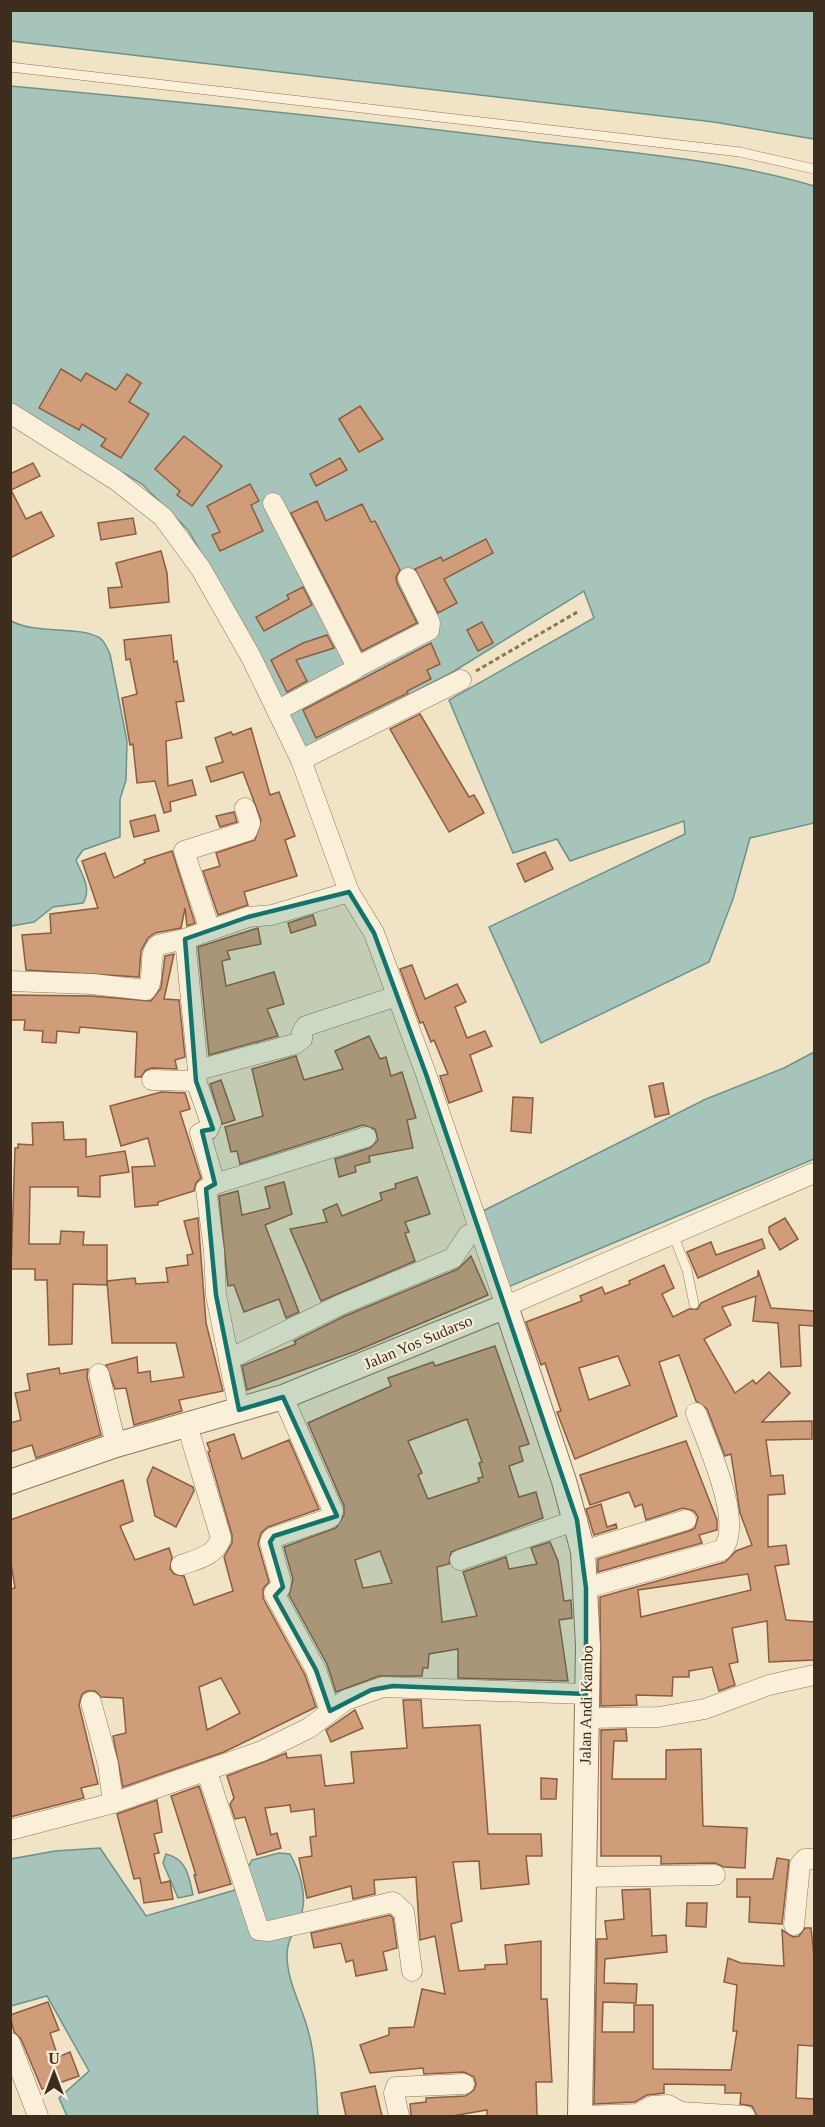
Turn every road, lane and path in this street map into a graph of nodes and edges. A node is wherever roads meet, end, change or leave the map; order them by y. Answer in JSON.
{"nodes":[{"id":1,"x":10,"y":67,"type":"edge"},
{"id":2,"x":814,"y":169,"type":"edge"},
{"id":3,"x":10,"y":413,"type":"edge"},
{"id":4,"x":273,"y":503,"type":"dead end"},
{"id":5,"x":408,"y":578,"type":"dead end"},
{"id":6,"x":579,"y":611,"type":"dead end"},
{"id":7,"x":355,"y":668,"type":"junction"},
{"id":8,"x":461,"y":680,"type":"joint"},
{"id":9,"x":278,"y":710,"type":"junction"},
{"id":10,"x":301,"y":760,"type":"junction"},
{"id":11,"x":245,"y":808,"type":"dead end"},
{"id":12,"x":349,"y":892,"type":"junction"},
{"id":13,"x":210,"y":930,"type":"junction"},
{"id":14,"x":185,"y":939,"type":"junction"},
{"id":15,"x":10,"y":981,"type":"edge"},
{"id":16,"x":397,"y":996,"type":"junction"},
{"id":17,"x":197,"y":1075,"type":"junction"},
{"id":18,"x":152,"y":1080,"type":"dead end"},
{"id":19,"x":366,"y":1137,"type":"dead end"},
{"id":20,"x":814,"y":1173,"type":"edge"},
{"id":21,"x":215,"y":1184,"type":"junction"},
{"id":22,"x":479,"y":1230,"type":"junction"},
{"id":23,"x":672,"y":1232,"type":"junction"},
{"id":24,"x":694,"y":1304,"type":"dead end"},
{"id":25,"x":506,"y":1306,"type":"junction"},
{"id":26,"x":229,"y":1359,"type":"junction"},
{"id":27,"x":99,"y":1374,"type":"dead end"},
{"id":28,"x":283,"y":1397,"type":"junction"},
{"id":29,"x":239,"y":1410,"type":"junction"},
{"id":30,"x":696,"y":1413,"type":"dead end"},
{"id":31,"x":187,"y":1425,"type":"junction"},
{"id":32,"x":116,"y":1445,"type":"junction"},
{"id":33,"x":10,"y":1482,"type":"edge"},
{"id":34,"x":577,"y":1520,"type":"junction"},
{"id":35,"x":686,"y":1520,"type":"dead end"},
{"id":36,"x":584,"y":1551,"type":"junction"},
{"id":37,"x":460,"y":1560,"type":"dead end"},
{"id":38,"x":181,"y":1565,"type":"dead end"},
{"id":39,"x":586,"y":1588,"type":"junction"},
{"id":40,"x":814,"y":1675,"type":"edge"},
{"id":41,"x":586,"y":1694,"type":"junction"},
{"id":42,"x":90,"y":1702,"type":"dead end"},
{"id":43,"x":330,"y":1711,"type":"junction"},
{"id":44,"x":585,"y":1718,"type":"junction"},
{"id":45,"x":207,"y":1772,"type":"junction"},
{"id":46,"x":113,"y":1803,"type":"junction"},
{"id":47,"x":10,"y":1830,"type":"edge"},
{"id":48,"x":814,"y":1859,"type":"edge"},
{"id":49,"x":715,"y":1875,"type":"dead end"},
{"id":50,"x":584,"y":1877,"type":"junction"},
{"id":51,"x":794,"y":1925,"type":"dead end"},
{"id":52,"x":412,"y":1971,"type":"dead end"},
{"id":53,"x":10,"y":2043,"type":"edge"},
{"id":54,"x":464,"y":2084,"type":"dead end"},
{"id":55,"x":38,"y":2116,"type":"edge"},
{"id":56,"x":399,"y":2116,"type":"edge"},
{"id":57,"x":581,"y":2116,"type":"edge"},
{"id":58,"x":745,"y":2116,"type":"edge"}],
"edges":[{"from":1,"to":2,"type":"lane"},
{"from":3,"to":9,"type":"street"},
{"from":4,"to":7,"type":"street"},
{"from":5,"to":7,"type":"street"},
{"from":6,"to":8,"type":"path"},
{"from":7,"to":9,"type":"street"},
{"from":8,"to":10,"type":"street"},
{"from":9,"to":10,"type":"street"},
{"from":10,"to":12,"type":"street"},
{"from":11,"to":13,"type":"street"},
{"from":12,"to":13,"type":"street"},
{"from":12,"to":16,"type":"street"},
{"from":13,"to":14,"type":"street"},
{"from":14,"to":15,"type":"street"},
{"from":14,"to":17,"type":"street"},
{"from":16,"to":17,"type":"street"},
{"from":16,"to":22,"type":"street"},
{"from":17,"to":18,"type":"street"},
{"from":17,"to":21,"type":"street"},
{"from":19,"to":21,"type":"street"},
{"from":20,"to":23,"type":"street","name":"Jalan Yos Sudarso"},
{"from":21,"to":26,"type":"street"},
{"from":22,"to":25,"type":"street"},
{"from":22,"to":26,"type":"street"},
{"from":23,"to":24,"type":"lane"},
{"from":23,"to":25,"type":"street","name":"Jalan Yos Sudarso"},
{"from":25,"to":28,"type":"street","name":"Jalan Yos Sudarso"},
{"from":25,"to":34,"type":"street","name":"Jalan Andi Kambo"},
{"from":26,"to":29,"type":"street"},
{"from":27,"to":32,"type":"street"},
{"from":28,"to":29,"type":"street","name":"Jalan Yos Sudarso"},
{"from":28,"to":43,"type":"street"},
{"from":29,"to":31,"type":"street","name":"Jalan Yos Sudarso"},
{"from":30,"to":39,"type":"street"},
{"from":31,"to":32,"type":"street","name":"Jalan Yos Sudarso"},
{"from":31,"to":38,"type":"street"},
{"from":32,"to":33,"type":"street","name":"Jalan Yos Sudarso"},
{"from":34,"to":36,"type":"street","name":"Jalan Andi Kambo"},
{"from":34,"to":37,"type":"street"},
{"from":35,"to":36,"type":"street"},
{"from":36,"to":39,"type":"street","name":"Jalan Andi Kambo"},
{"from":39,"to":41,"type":"street","name":"Jalan Andi Kambo"},
{"from":40,"to":44,"type":"street"},
{"from":41,"to":43,"type":"street"},
{"from":41,"to":44,"type":"street","name":"Jalan Andi Kambo"},
{"from":42,"to":46,"type":"street"},
{"from":43,"to":45,"type":"street"},
{"from":44,"to":50,"type":"street","name":"Jalan Andi Kambo"},
{"from":45,"to":46,"type":"street"},
{"from":45,"to":52,"type":"street"},
{"from":46,"to":47,"type":"street"},
{"from":48,"to":51,"type":"street"},
{"from":49,"to":50,"type":"street"},
{"from":50,"to":57,"type":"street","name":"Jalan Andi Kambo"},
{"from":53,"to":55,"type":"street"},
{"from":54,"to":56,"type":"street"},
{"from":57,"to":58,"type":"street"}]}
